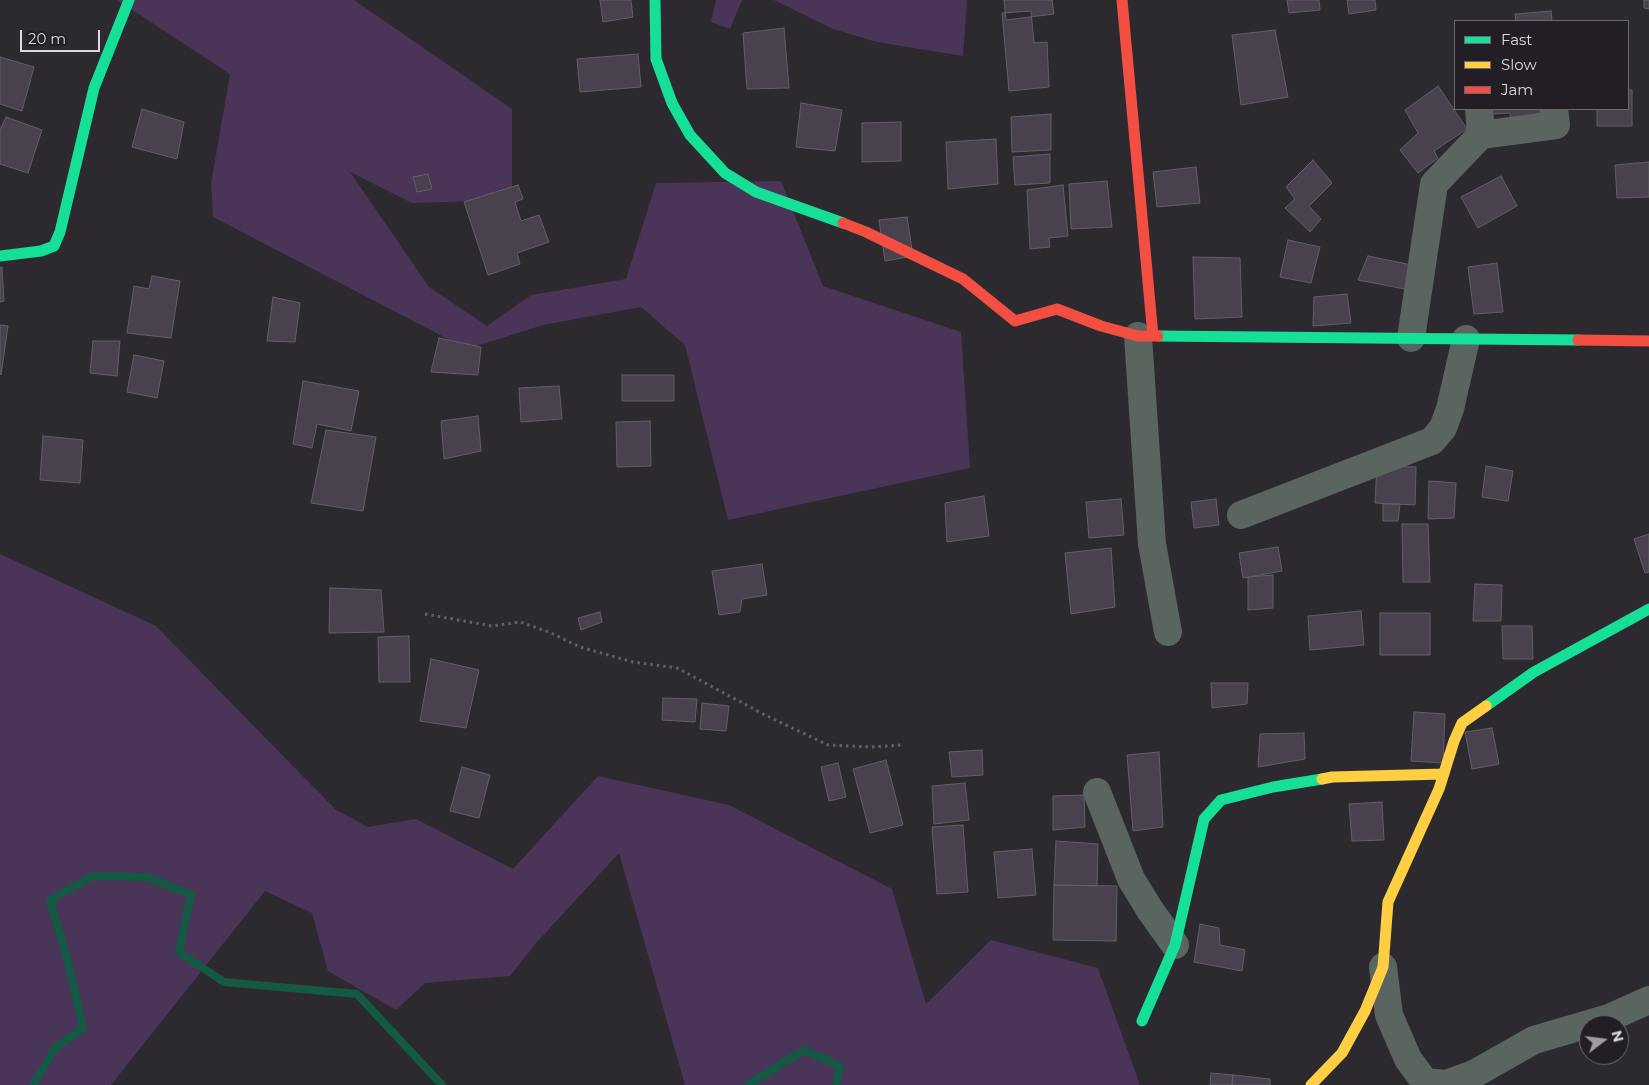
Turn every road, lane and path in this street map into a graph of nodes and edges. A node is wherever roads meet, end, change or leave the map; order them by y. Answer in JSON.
{"nodes":[{"id":1,"x":129,"y":0,"type":"edge"},
{"id":2,"x":655,"y":0,"type":"edge"},
{"id":3,"x":1122,"y":0,"type":"edge"},
{"id":4,"x":1479,"y":110,"type":"edge"},
{"id":5,"x":1554,"y":110,"type":"edge"},
{"id":6,"x":1481,"y":135,"type":"junction"},
{"id":7,"x":0,"y":256,"type":"edge"},
{"id":8,"x":1146,"y":336,"type":"junction"},
{"id":9,"x":1411,"y":338,"type":"junction"},
{"id":10,"x":1466,"y":339,"type":"junction"},
{"id":11,"x":1649,"y":341,"type":"edge"},
{"id":12,"x":1242,"y":515,"type":"dead end"},
{"id":13,"x":1649,"y":609,"type":"edge"},
{"id":14,"x":424,"y":614,"type":"dead end"},
{"id":15,"x":1168,"y":632,"type":"dead end"},
{"id":16,"x":901,"y":745,"type":"dead end"},
{"id":17,"x":1444,"y":774,"type":"junction"},
{"id":18,"x":1097,"y":792,"type":"dead end"},
{"id":19,"x":1174,"y":945,"type":"junction"},
{"id":20,"x":1383,"y":967,"type":"junction"},
{"id":21,"x":1649,"y":1000,"type":"edge"},
{"id":22,"x":1142,"y":1021,"type":"dead end"},
{"id":23,"x":1311,"y":1085,"type":"edge"}],
"edges":[{"from":1,"to":7,"type":"street"},
{"from":2,"to":8,"type":"street"},
{"from":3,"to":8,"type":"street"},
{"from":4,"to":6,"type":"street"},
{"from":5,"to":6,"type":"street"},
{"from":6,"to":9,"type":"street"},
{"from":8,"to":9,"type":"street"},
{"from":8,"to":15,"type":"street"},
{"from":9,"to":10,"type":"street"},
{"from":10,"to":11,"type":"street"},
{"from":10,"to":12,"type":"street"},
{"from":13,"to":17,"type":"street"},
{"from":14,"to":16,"type":"path"},
{"from":17,"to":19,"type":"street"},
{"from":17,"to":20,"type":"street"},
{"from":18,"to":19,"type":"street"},
{"from":19,"to":22,"type":"street"},
{"from":20,"to":21,"type":"street"},
{"from":20,"to":23,"type":"street"}]}
